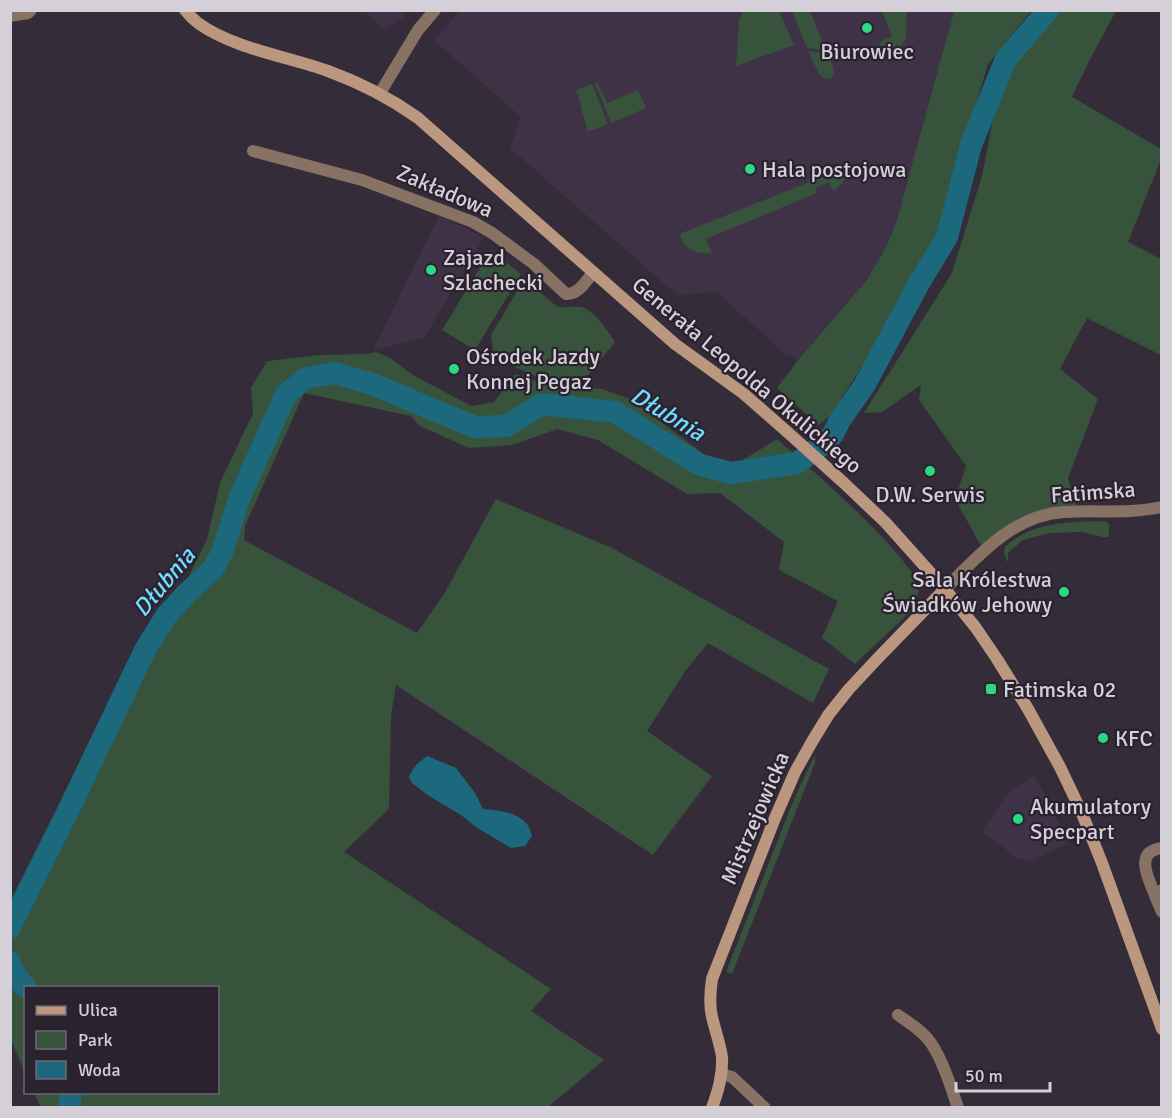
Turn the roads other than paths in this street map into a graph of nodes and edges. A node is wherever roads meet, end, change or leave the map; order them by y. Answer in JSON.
{"nodes":[{"id":1,"x":31,"y":10,"type":"edge"},
{"id":2,"x":185,"y":10,"type":"edge"},
{"id":3,"x":435,"y":10,"type":"edge"},
{"id":4,"x":10,"y":16,"type":"edge"},
{"id":5,"x":380,"y":93,"type":"junction"},
{"id":6,"x":253,"y":151,"type":"dead end"},
{"id":7,"x":592,"y":273,"type":"junction"},
{"id":8,"x":1161,"y":507,"type":"edge"},
{"id":9,"x":945,"y":589,"type":"junction"},
{"id":10,"x":1161,"y":848,"type":"edge"},
{"id":11,"x":1159,"y":894,"type":"edge"},
{"id":12,"x":1161,"y":912,"type":"edge"},
{"id":13,"x":898,"y":1016,"type":"dead end"},
{"id":14,"x":1161,"y":1029,"type":"edge"},
{"id":15,"x":721,"y":1074,"type":"junction"},
{"id":16,"x":712,"y":1107,"type":"edge"},
{"id":17,"x":765,"y":1107,"type":"edge"},
{"id":18,"x":958,"y":1107,"type":"edge"}],
"edges":[{"from":1,"to":4,"type":"street"},
{"from":2,"to":5,"type":"main road","name":"Generała Leopolda Okulickiego"},
{"from":3,"to":5,"type":"street"},
{"from":5,"to":7,"type":"main road","name":"Generała Leopolda Okulickiego"},
{"from":6,"to":7,"type":"street","name":"Zakładowa"},
{"from":7,"to":9,"type":"main road","name":"Generała Leopolda Okulickiego"},
{"from":8,"to":9,"type":"street","name":"Fatimska"},
{"from":9,"to":14,"type":"main road","name":"Generała Leopolda Okulickiego"},
{"from":9,"to":15,"type":"main road","name":"Mistrzejowicka"},
{"from":10,"to":11,"type":"street"},
{"from":11,"to":12,"type":"street"},
{"from":13,"to":18,"type":"street"},
{"from":15,"to":16,"type":"main road","name":"Mistrzejowicka"},
{"from":15,"to":17,"type":"street"}]}
